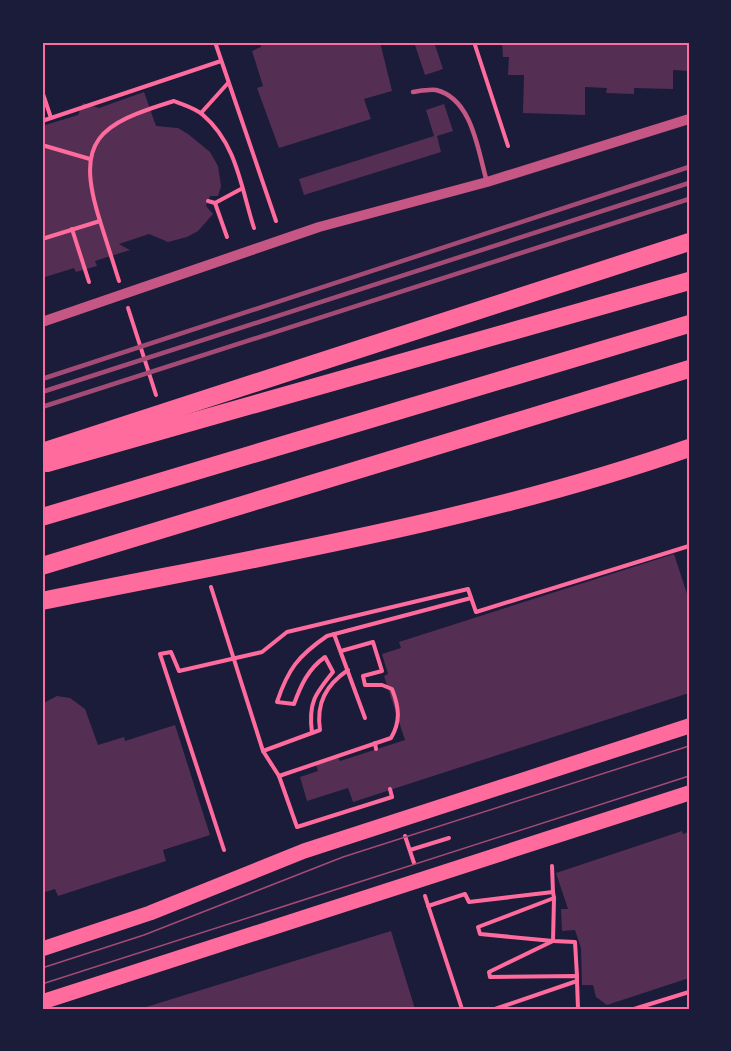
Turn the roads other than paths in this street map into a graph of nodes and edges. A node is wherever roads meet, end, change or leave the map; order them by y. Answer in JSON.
{"nodes":[{"id":1,"x":413,"y":92,"type":"dead end"},
{"id":2,"x":689,"y":119,"type":"edge"},
{"id":3,"x":487,"y":182,"type":"junction"},
{"id":4,"x":689,"y":242,"type":"edge"},
{"id":5,"x":689,"y":281,"type":"edge"},
{"id":6,"x":42,"y":322,"type":"edge"},
{"id":7,"x":689,"y":324,"type":"edge"},
{"id":8,"x":689,"y":369,"type":"edge"},
{"id":9,"x":689,"y":447,"type":"edge"},
{"id":10,"x":42,"y":452,"type":"edge"},
{"id":11,"x":42,"y":464,"type":"edge"},
{"id":12,"x":42,"y":517,"type":"edge"},
{"id":13,"x":42,"y":566,"type":"edge"},
{"id":14,"x":42,"y":601,"type":"edge"},
{"id":15,"x":689,"y":726,"type":"edge"},
{"id":16,"x":689,"y":793,"type":"edge"},
{"id":17,"x":42,"y":949,"type":"edge"},
{"id":18,"x":42,"y":1002,"type":"edge"}],
"edges":[{"from":1,"to":3,"type":"lane"},
{"from":2,"to":3,"type":"street"},
{"from":3,"to":6,"type":"street"},
{"from":4,"to":10,"type":"highway"},
{"from":5,"to":11,"type":"highway"},
{"from":7,"to":12,"type":"highway"},
{"from":8,"to":13,"type":"highway"},
{"from":9,"to":14,"type":"highway"},
{"from":15,"to":17,"type":"main road"},
{"from":16,"to":18,"type":"main road"}]}
